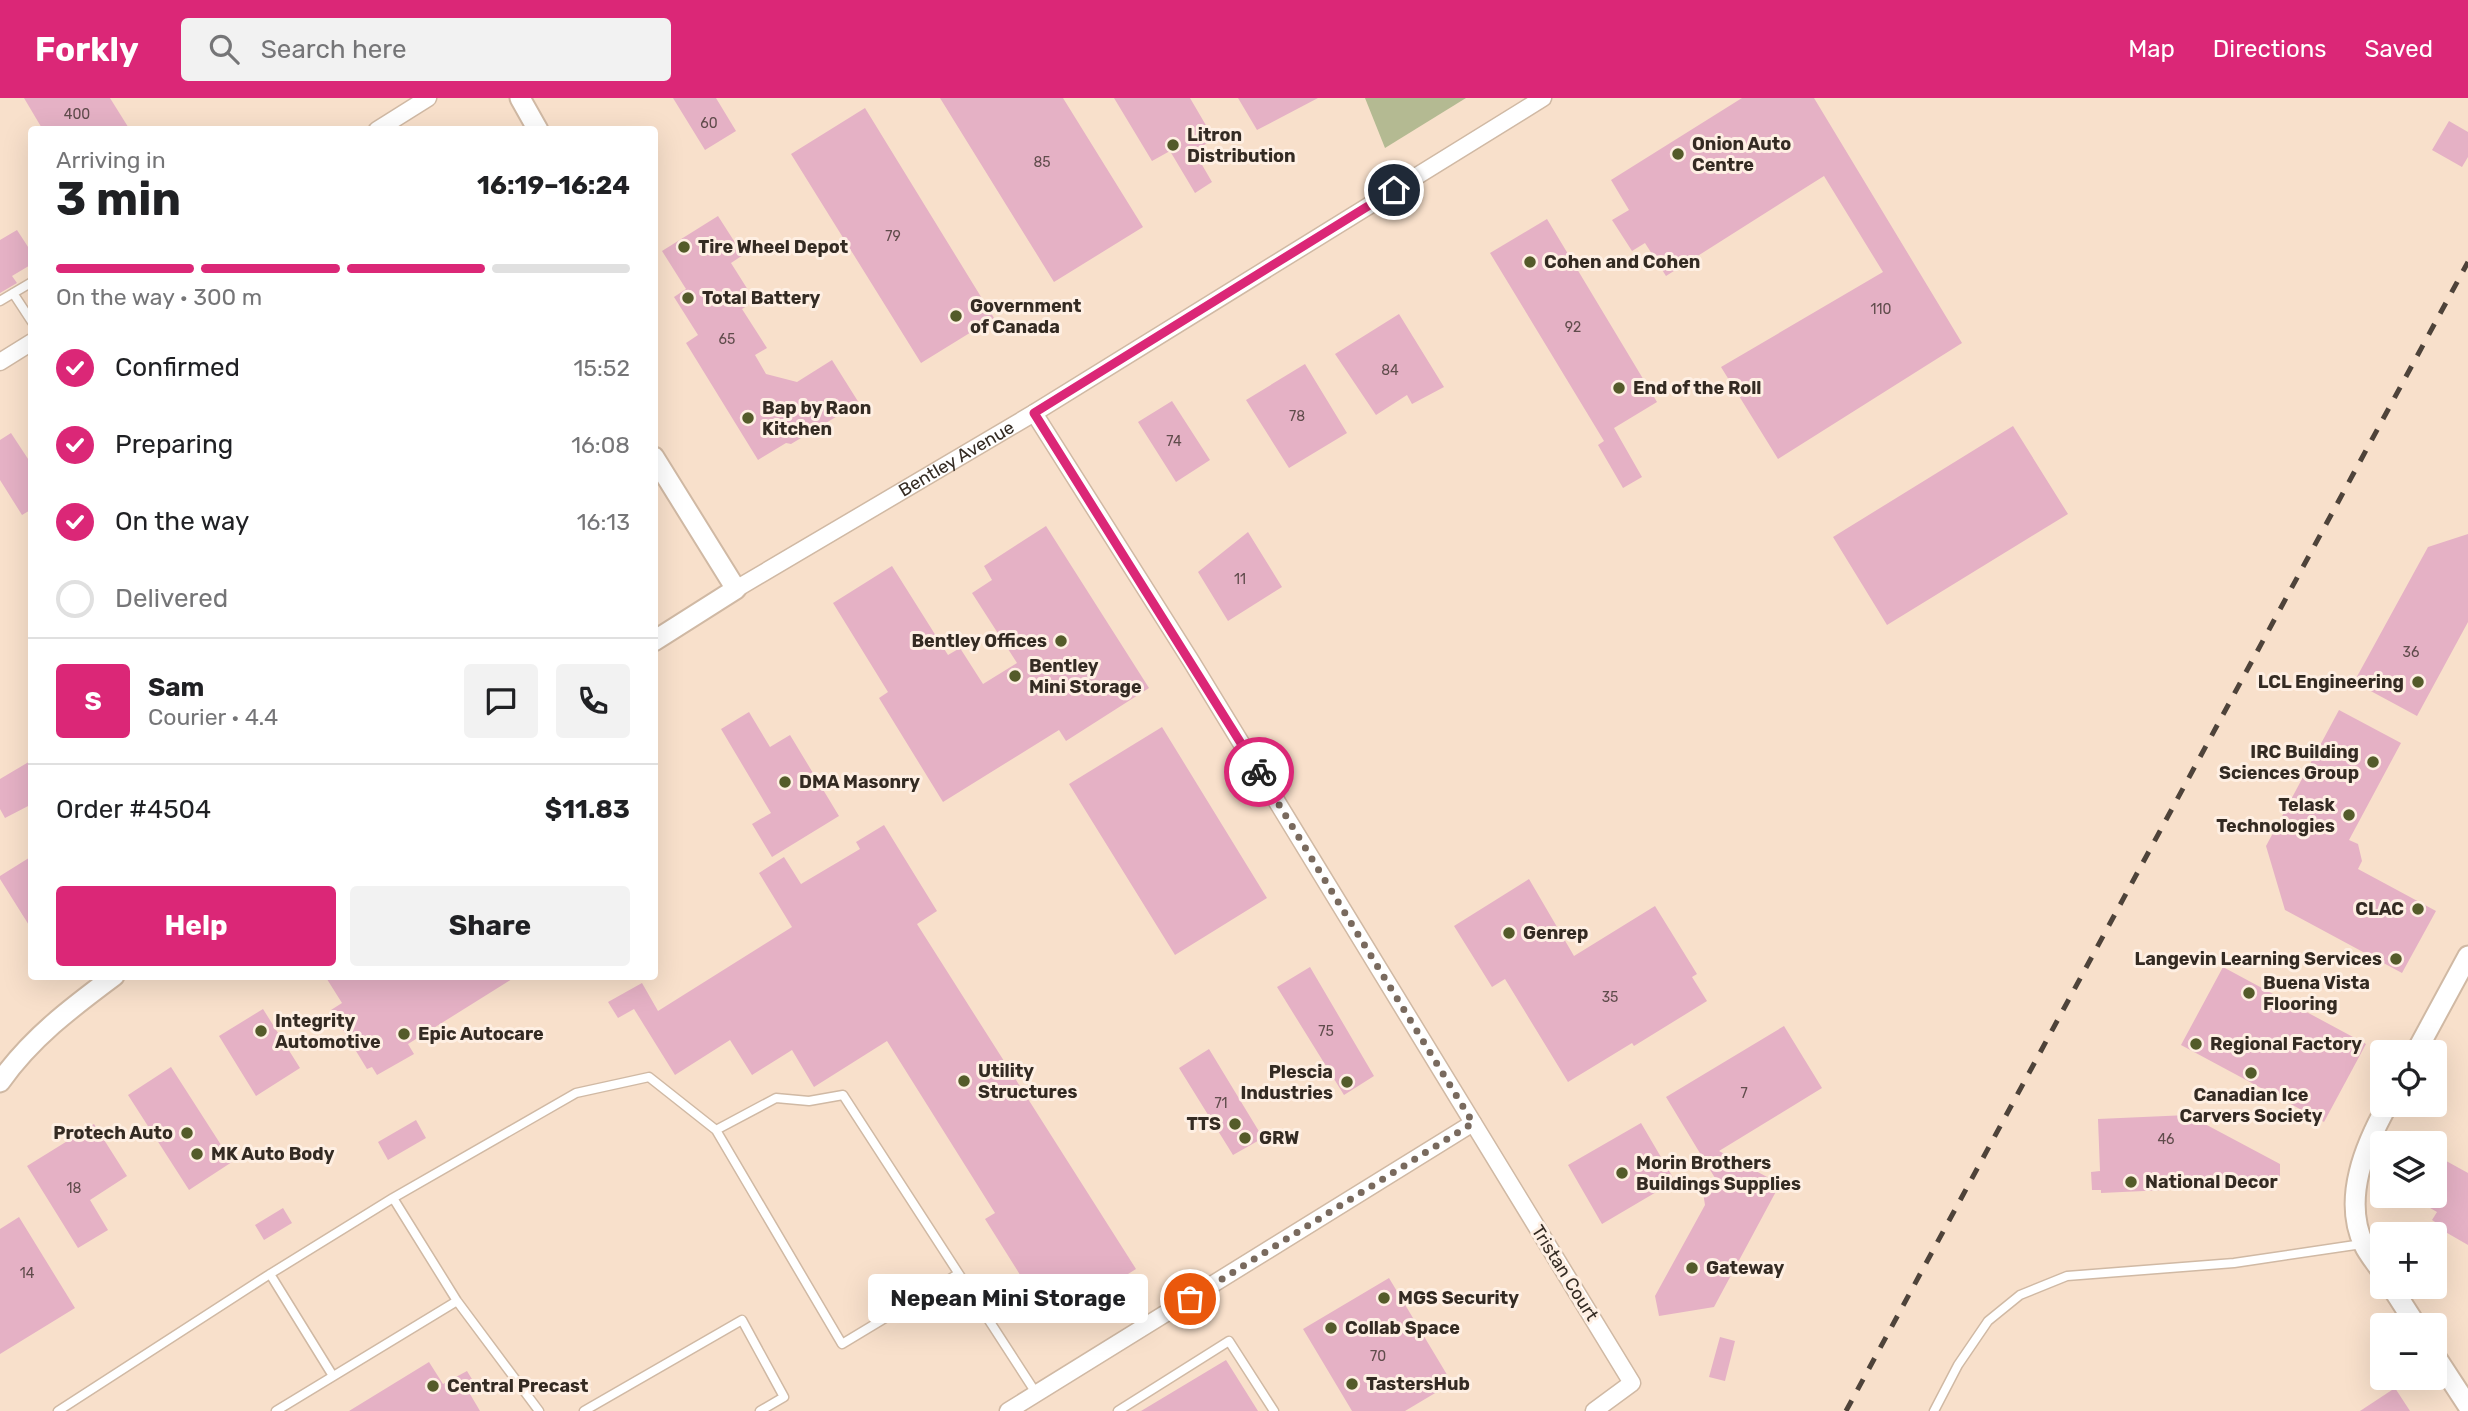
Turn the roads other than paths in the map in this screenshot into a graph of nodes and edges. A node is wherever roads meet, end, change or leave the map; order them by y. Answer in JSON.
{"nodes":[{"id":1,"x":428,"y":98,"type":"edge"},
{"id":2,"x":520,"y":98,"type":"edge"},
{"id":3,"x":1543,"y":98,"type":"edge"},
{"id":4,"x":383,"y":126,"type":"edge"},
{"id":5,"x":536,"y":126,"type":"edge"},
{"id":6,"x":28,"y":284,"type":"edge"},
{"id":7,"x":13,"y":293,"type":"junction"},
{"id":8,"x":0,"y":301,"type":"edge"},
{"id":9,"x":28,"y":316,"type":"edge"},
{"id":10,"x":28,"y":344,"type":"edge"},
{"id":11,"x":0,"y":362,"type":"edge"},
{"id":12,"x":1034,"y":413,"type":"junction"},
{"id":13,"x":658,"y":463,"type":"edge"},
{"id":14,"x":736,"y":589,"type":"junction"},
{"id":15,"x":658,"y":638,"type":"edge"},
{"id":16,"x":2468,"y":956,"type":"edge"},
{"id":17,"x":109,"y":980,"type":"edge"},
{"id":18,"x":2422,"y":1040,"type":"edge"},
{"id":19,"x":0,"y":1082,"type":"edge"},
{"id":20,"x":2381,"y":1117,"type":"edge"},
{"id":21,"x":1473,"y":1123,"type":"junction"},
{"id":22,"x":716,"y":1130,"type":"junction"},
{"id":23,"x":393,"y":1198,"type":"junction"},
{"id":24,"x":2363,"y":1244,"type":"junction"},
{"id":25,"x":2370,"y":1254,"type":"edge"},
{"id":26,"x":270,"y":1274,"type":"junction"},
{"id":27,"x":958,"y":1274,"type":"junction"},
{"id":28,"x":457,"y":1301,"type":"junction"},
{"id":29,"x":2447,"y":1374,"type":"edge"},
{"id":30,"x":334,"y":1376,"type":"junction"},
{"id":31,"x":1036,"y":1394,"type":"junction"},
{"id":32,"x":2468,"y":1406,"type":"edge"},
{"id":33,"x":58,"y":1411,"type":"edge"},
{"id":34,"x":276,"y":1411,"type":"edge"},
{"id":35,"x":539,"y":1411,"type":"edge"},
{"id":36,"x":584,"y":1411,"type":"edge"},
{"id":37,"x":760,"y":1411,"type":"edge"},
{"id":38,"x":1008,"y":1411,"type":"edge"},
{"id":39,"x":1118,"y":1411,"type":"edge"},
{"id":40,"x":1273,"y":1411,"type":"edge"},
{"id":41,"x":1594,"y":1411,"type":"edge"},
{"id":42,"x":1934,"y":1411,"type":"edge"}],
"edges":[{"from":1,"to":4,"type":"street"},
{"from":2,"to":5,"type":"street"},
{"from":3,"to":12,"type":"street","name":"Bentley Avenue"},
{"from":6,"to":7,"type":"lane"},
{"from":7,"to":8,"type":"lane"},
{"from":7,"to":9,"type":"lane"},
{"from":10,"to":11,"type":"street"},
{"from":12,"to":14,"type":"street","name":"Bentley Avenue"},
{"from":12,"to":21,"type":"street"},
{"from":13,"to":14,"type":"street"},
{"from":14,"to":15,"type":"street","name":"Bentley Avenue"},
{"from":16,"to":18,"type":"street"},
{"from":17,"to":19,"type":"street"},
{"from":20,"to":24,"type":"street"},
{"from":21,"to":31,"type":"street"},
{"from":21,"to":41,"type":"street","name":"Tristan Court"},
{"from":22,"to":23,"type":"lane"},
{"from":22,"to":27,"type":"lane"},
{"from":22,"to":27,"type":"lane"},
{"from":23,"to":26,"type":"lane"},
{"from":23,"to":28,"type":"lane"},
{"from":24,"to":25,"type":"street"},
{"from":24,"to":42,"type":"lane"},
{"from":26,"to":30,"type":"lane"},
{"from":26,"to":33,"type":"lane"},
{"from":27,"to":31,"type":"lane"},
{"from":28,"to":30,"type":"lane"},
{"from":28,"to":35,"type":"lane"},
{"from":29,"to":32,"type":"street"},
{"from":30,"to":34,"type":"lane"},
{"from":31,"to":38,"type":"street"},
{"from":36,"to":37,"type":"lane"},
{"from":39,"to":40,"type":"lane"}]}
